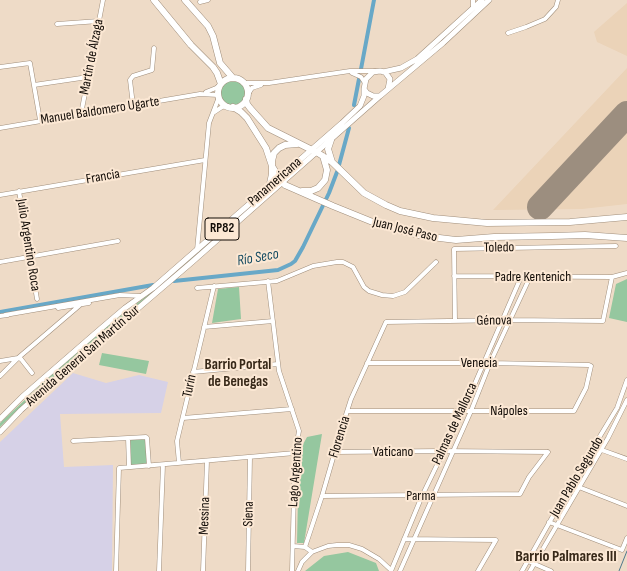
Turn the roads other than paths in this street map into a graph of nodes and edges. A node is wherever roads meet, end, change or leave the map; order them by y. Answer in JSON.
{"nodes":[{"id":1,"x":103,"y":0,"type":"edge"},
{"id":2,"x":154,"y":0,"type":"edge"},
{"id":3,"x":185,"y":0,"type":"edge"},
{"id":4,"x":208,"y":0,"type":"edge"},
{"id":5,"x":473,"y":0,"type":"edge"},
{"id":6,"x":481,"y":0,"type":"edge"},
{"id":7,"x":489,"y":0,"type":"edge"},
{"id":8,"x":558,"y":0,"type":"edge"},
{"id":9,"x":200,"y":2,"type":"dead end"},
{"id":10,"x":473,"y":8,"type":"junction"},
{"id":11,"x":480,"y":8,"type":"junction"},
{"id":12,"x":99,"y":21,"type":"junction"},
{"id":13,"x":57,"y":24,"type":"dead end"},
{"id":14,"x":508,"y":33,"type":"dead end"},
{"id":15,"x":154,"y":48,"type":"dead end"},
{"id":16,"x":0,"y":68,"type":"edge"},
{"id":17,"x":376,"y":71,"type":"junction"},
{"id":18,"x":383,"y":72,"type":"junction"},
{"id":19,"x":346,"y":73,"type":"junction"},
{"id":20,"x":88,"y":77,"type":"junction"},
{"id":21,"x":233,"y":78,"type":"junction"},
{"id":22,"x":244,"y":82,"type":"junction"},
{"id":23,"x":269,"y":83,"type":"junction"},
{"id":24,"x":364,"y":83,"type":"junction"},
{"id":25,"x":221,"y":84,"type":"junction"},
{"id":26,"x":34,"y":85,"type":"junction"},
{"id":27,"x":364,"y":89,"type":"junction"},
{"id":28,"x":388,"y":89,"type":"junction"},
{"id":29,"x":200,"y":94,"type":"junction"},
{"id":30,"x":219,"y":96,"type":"junction"},
{"id":31,"x":380,"y":96,"type":"junction"},
{"id":32,"x":246,"y":97,"type":"junction"},
{"id":33,"x":133,"y":105,"type":"junction"},
{"id":34,"x":230,"y":107,"type":"junction"},
{"id":35,"x":81,"y":114,"type":"junction"},
{"id":36,"x":211,"y":115,"type":"junction"},
{"id":37,"x":40,"y":120,"type":"junction"},
{"id":38,"x":0,"y":128,"type":"edge"},
{"id":39,"x":331,"y":140,"type":"junction"},
{"id":40,"x":300,"y":144,"type":"junction"},
{"id":41,"x":317,"y":153,"type":"junction"},
{"id":42,"x":205,"y":160,"type":"junction"},
{"id":43,"x":332,"y":162,"type":"junction"},
{"id":44,"x":272,"y":166,"type":"junction"},
{"id":45,"x":281,"y":181,"type":"junction"},
{"id":46,"x":269,"y":188,"type":"junction"},
{"id":47,"x":19,"y":191,"type":"junction"},
{"id":48,"x":298,"y":191,"type":"junction"},
{"id":49,"x":0,"y":195,"type":"edge"},
{"id":50,"x":627,"y":217,"type":"edge"},
{"id":51,"x":627,"y":238,"type":"edge"},
{"id":52,"x":118,"y":241,"type":"dead end"},
{"id":53,"x":616,"y":246,"type":"dead end"},
{"id":54,"x":197,"y":250,"type":"junction"},
{"id":55,"x":30,"y":256,"type":"junction"},
{"id":56,"x":0,"y":262,"type":"edge"},
{"id":57,"x":436,"y":262,"type":"dead end"},
{"id":58,"x":627,"y":272,"type":"edge"},
{"id":59,"x":454,"y":276,"type":"junction"},
{"id":60,"x":521,"y":277,"type":"junction"},
{"id":61,"x":530,"y":277,"type":"junction"},
{"id":62,"x":612,"y":277,"type":"junction"},
{"id":63,"x":168,"y":280,"type":"junction"},
{"id":64,"x":268,"y":282,"type":"junction"},
{"id":65,"x":214,"y":286,"type":"junction"},
{"id":66,"x":157,"y":287,"type":"junction"},
{"id":67,"x":197,"y":288,"type":"dead end"},
{"id":68,"x":120,"y":295,"type":"junction"},
{"id":69,"x":143,"y":296,"type":"junction"},
{"id":70,"x":37,"y":298,"type":"dead end"},
{"id":71,"x":80,"y":305,"type":"junction"},
{"id":72,"x":5,"y":315,"type":"junction"},
{"id":73,"x":0,"y":316,"type":"edge"},
{"id":74,"x":502,"y":320,"type":"junction"},
{"id":75,"x":511,"y":320,"type":"junction"},
{"id":76,"x":273,"y":321,"type":"junction"},
{"id":77,"x":455,"y":321,"type":"junction"},
{"id":78,"x":386,"y":322,"type":"joint"},
{"id":79,"x":204,"y":327,"type":"junction"},
{"id":80,"x":18,"y":358,"type":"junction"},
{"id":81,"x":0,"y":361,"type":"edge"},
{"id":82,"x":367,"y":363,"type":"junction"},
{"id":83,"x":483,"y":363,"type":"junction"},
{"id":84,"x":490,"y":363,"type":"junction"},
{"id":85,"x":278,"y":364,"type":"junction"},
{"id":86,"x":55,"y":369,"type":"junction"},
{"id":87,"x":193,"y":372,"type":"junction"},
{"id":88,"x":32,"y":373,"type":"dead end"},
{"id":89,"x":60,"y":375,"type":"junction"},
{"id":90,"x":0,"y":376,"type":"edge"},
{"id":91,"x":627,"y":380,"type":"edge"},
{"id":92,"x":627,"y":400,"type":"edge"},
{"id":93,"x":617,"y":408,"type":"junction"},
{"id":94,"x":292,"y":409,"type":"junction"},
{"id":95,"x":348,"y":411,"type":"junction"},
{"id":96,"x":463,"y":411,"type":"junction"},
{"id":97,"x":470,"y":411,"type":"junction"},
{"id":98,"x":574,"y":411,"type":"joint"},
{"id":99,"x":625,"y":411,"type":"edge"},
{"id":100,"x":183,"y":418,"type":"junction"},
{"id":101,"x":0,"y":419,"type":"edge"},
{"id":102,"x":0,"y":432,"type":"edge"},
{"id":103,"x":128,"y":438,"type":"junction"},
{"id":104,"x":73,"y":441,"type":"dead end"},
{"id":105,"x":595,"y":446,"type":"junction"},
{"id":106,"x":601,"y":450,"type":"junction"},
{"id":107,"x":442,"y":451,"type":"junction"},
{"id":108,"x":335,"y":452,"type":"junction"},
{"id":109,"x":452,"y":452,"type":"junction"},
{"id":110,"x":295,"y":453,"type":"junction"},
{"id":111,"x":250,"y":457,"type":"junction"},
{"id":112,"x":627,"y":459,"type":"edge"},
{"id":113,"x":207,"y":461,"type":"junction"},
{"id":114,"x":179,"y":463,"type":"junction"},
{"id":115,"x":163,"y":464,"type":"junction"},
{"id":116,"x":149,"y":466,"type":"junction"},
{"id":117,"x":129,"y":467,"type":"junction"},
{"id":118,"x":572,"y":484,"type":"junction"},
{"id":119,"x":579,"y":487,"type":"junction"},
{"id":120,"x":520,"y":494,"type":"joint"},
{"id":121,"x":322,"y":496,"type":"junction"},
{"id":122,"x":422,"y":496,"type":"junction"},
{"id":123,"x":433,"y":496,"type":"junction"},
{"id":124,"x":627,"y":506,"type":"edge"},
{"id":125,"x":549,"y":522,"type":"junction"},
{"id":126,"x":557,"y":526,"type":"junction"},
{"id":127,"x":627,"y":538,"type":"edge"},
{"id":128,"x":404,"y":539,"type":"junction"},
{"id":129,"x":414,"y":539,"type":"junction"},
{"id":130,"x":293,"y":546,"type":"junction"},
{"id":131,"x":305,"y":546,"type":"junction"},
{"id":132,"x":312,"y":552,"type":"junction"},
{"id":133,"x":528,"y":561,"type":"junction"},
{"id":134,"x":534,"y":564,"type":"junction"},
{"id":135,"x":391,"y":570,"type":"edge"},
{"id":136,"x":116,"y":571,"type":"edge"},
{"id":137,"x":159,"y":571,"type":"edge"},
{"id":138,"x":203,"y":571,"type":"edge"},
{"id":139,"x":248,"y":571,"type":"edge"},
{"id":140,"x":292,"y":571,"type":"edge"},
{"id":141,"x":298,"y":571,"type":"edge"},
{"id":142,"x":400,"y":571,"type":"edge"},
{"id":143,"x":478,"y":571,"type":"edge"},
{"id":144,"x":522,"y":571,"type":"edge"},
{"id":145,"x":530,"y":571,"type":"edge"},
{"id":146,"x":551,"y":571,"type":"edge"}],
"edges":[{"from":1,"to":12,"type":"street","name":"Martín de Álzaga"},
{"from":2,"to":25,"type":"highway"},
{"from":3,"to":21,"type":"highway"},
{"from":4,"to":9,"type":"street"},
{"from":5,"to":10,"type":"street"},
{"from":6,"to":10,"type":"main road"},
{"from":6,"to":11,"type":"street"},
{"from":7,"to":11,"type":"main road","name":"Panamericana","number":"RP82"},
{"from":8,"to":14,"type":"street"},
{"from":10,"to":18,"type":"main road"},
{"from":11,"to":28,"type":"main road","name":"Panamericana","number":"RP82"},
{"from":12,"to":13,"type":"street"},
{"from":12,"to":20,"type":"street","name":"Martín de Álzaga"},
{"from":15,"to":33,"type":"street"},
{"from":16,"to":26,"type":"street"},
{"from":17,"to":18,"type":"main road"},
{"from":17,"to":19,"type":"street"},
{"from":17,"to":24,"type":"main road"},
{"from":18,"to":28,"type":"main road"},
{"from":19,"to":23,"type":"street"},
{"from":19,"to":24,"type":"street"},
{"from":20,"to":26,"type":"street"},
{"from":20,"to":35,"type":"street","name":"Martín de Álzaga"},
{"from":21,"to":22,"type":"highway"},
{"from":21,"to":25,"type":"highway"},
{"from":22,"to":23,"type":"street"},
{"from":22,"to":32,"type":"highway"},
{"from":23,"to":32,"type":"street"},
{"from":24,"to":27,"type":"main road","name":"Panamericana","number":"RP82"},
{"from":25,"to":29,"type":"street","name":"Manuel Baldomero Ugarte"},
{"from":25,"to":30,"type":"highway"},
{"from":26,"to":37,"type":"street"},
{"from":27,"to":31,"type":"main road"},
{"from":27,"to":41,"type":"main road","name":"Panamericana","number":"RP82"},
{"from":28,"to":31,"type":"main road","name":"Panamericana","number":"RP82"},
{"from":29,"to":30,"type":"street","name":"Manuel Baldomero Ugarte"},
{"from":29,"to":33,"type":"street","name":"Manuel Baldomero Ugarte"},
{"from":30,"to":34,"type":"highway"},
{"from":30,"to":36,"type":"street"},
{"from":31,"to":39,"type":"main road","name":"Panamericana","number":"RP82"},
{"from":32,"to":34,"type":"highway"},
{"from":32,"to":40,"type":"highway","name":"Juan José Paso"},
{"from":33,"to":35,"type":"street","name":"Manuel Baldomero Ugarte"},
{"from":34,"to":36,"type":"street"},
{"from":34,"to":44,"type":"highway"},
{"from":35,"to":37,"type":"street","name":"Manuel Baldomero Ugarte"},
{"from":36,"to":42,"type":"street"},
{"from":37,"to":38,"type":"street","name":"Manuel Baldomero Ugarte"},
{"from":39,"to":41,"type":"main road","name":"Panamericana","number":"RP82"},
{"from":39,"to":43,"type":"highway"},
{"from":40,"to":41,"type":"highway","name":"Juan José Paso"},
{"from":40,"to":44,"type":"highway"},
{"from":41,"to":43,"type":"highway","name":"Juan José Paso"},
{"from":41,"to":45,"type":"main road","name":"Panamericana","number":"RP82"},
{"from":41,"to":48,"type":"highway"},
{"from":42,"to":47,"type":"street","name":"Francia"},
{"from":42,"to":54,"type":"street"},
{"from":43,"to":50,"type":"highway","name":"Juan José Paso"},
{"from":44,"to":45,"type":"highway"},
{"from":44,"to":46,"type":"highway"},
{"from":45,"to":46,"type":"main road","name":"Panamericana","number":"RP82"},
{"from":45,"to":48,"type":"highway","name":"Juan José Paso"},
{"from":45,"to":63,"type":"main road","name":"Panamericana","number":"RP82"},
{"from":46,"to":54,"type":"main road","name":"Panamericana","number":"RP82"},
{"from":47,"to":49,"type":"street","name":"Francia"},
{"from":47,"to":55,"type":"street","name":"Julio Argentino Roca"},
{"from":48,"to":51,"type":"highway","name":"Juan José Paso"},
{"from":52,"to":55,"type":"street"},
{"from":53,"to":59,"type":"street","name":"Toledo"},
{"from":54,"to":63,"type":"main road","name":"Panamericana","number":"RP82"},
{"from":55,"to":56,"type":"street"},
{"from":55,"to":70,"type":"street","name":"Julio Argentino Roca"},
{"from":57,"to":64,"type":"street"},
{"from":58,"to":62,"type":"street"},
{"from":59,"to":60,"type":"street","name":"Padre Kentenich"},
{"from":59,"to":77,"type":"street","name":"Toledo"},
{"from":60,"to":61,"type":"street","name":"Padre Kentenich"},
{"from":60,"to":74,"type":"street","name":"Palmas de Mallorca"},
{"from":61,"to":62,"type":"street","name":"Padre Kentenich"},
{"from":61,"to":75,"type":"street","name":"Palmas de Mallorca"},
{"from":62,"to":75,"type":"street","name":"Génova"},
{"from":63,"to":66,"type":"main road","name":"Avenida General San Martín Sur"},
{"from":64,"to":65,"type":"street"},
{"from":64,"to":76,"type":"street","name":"Lago Argentino"},
{"from":65,"to":67,"type":"street"},
{"from":65,"to":79,"type":"street","name":"Turín"},
{"from":66,"to":69,"type":"main road","name":"Avenida General San Martín Sur"},
{"from":66,"to":89,"type":"main road","name":"Avenida General San Martín Sur"},
{"from":68,"to":69,"type":"street"},
{"from":68,"to":71,"type":"street"},
{"from":68,"to":72,"type":"street"},
{"from":69,"to":86,"type":"main road","name":"Avenida General San Martín Sur"},
{"from":71,"to":72,"type":"street"},
{"from":71,"to":80,"type":"street"},
{"from":72,"to":73,"type":"street"},
{"from":74,"to":75,"type":"street","name":"Génova"},
{"from":74,"to":77,"type":"street","name":"Génova"},
{"from":74,"to":83,"type":"street","name":"Palmas de Mallorca"},
{"from":75,"to":84,"type":"street","name":"Palmas de Mallorca"},
{"from":76,"to":79,"type":"street"},
{"from":76,"to":85,"type":"street","name":"Lago Argentino"},
{"from":77,"to":78,"type":"street","name":"Génova"},
{"from":78,"to":82,"type":"street","name":"Florencia"},
{"from":79,"to":87,"type":"street","name":"Turín"},
{"from":80,"to":81,"type":"street"},
{"from":80,"to":88,"type":"street"},
{"from":80,"to":90,"type":"street"},
{"from":82,"to":83,"type":"street","name":"Venecia"},
{"from":82,"to":95,"type":"street","name":"Florencia"},
{"from":83,"to":84,"type":"street","name":"Venecia"},
{"from":83,"to":96,"type":"street","name":"Palmas de Mallorca"},
{"from":84,"to":97,"type":"street","name":"Palmas de Mallorca"},
{"from":84,"to":98,"type":"street","name":"Venecia"},
{"from":85,"to":87,"type":"street"},
{"from":85,"to":94,"type":"street","name":"Lago Argentino"},
{"from":86,"to":89,"type":"main road"},
{"from":86,"to":101,"type":"main road","name":"Avenida General San Martín Sur"},
{"from":87,"to":100,"type":"street","name":"Turín"},
{"from":89,"to":102,"type":"main road","name":"Avenida General San Martín Sur"},
{"from":91,"to":93,"type":"street","name":"Juan Pablo Segundo"},
{"from":92,"to":99,"type":"street","name":"Juan Pablo Segundo"},
{"from":93,"to":99,"type":"street"},
{"from":93,"to":105,"type":"street","name":"Juan Pablo Segundo"},
{"from":94,"to":100,"type":"street"},
{"from":94,"to":110,"type":"street","name":"Lago Argentino"},
{"from":95,"to":96,"type":"street","name":"Nápoles"},
{"from":95,"to":108,"type":"street","name":"Florencia"},
{"from":96,"to":97,"type":"street","name":"Nápoles"},
{"from":96,"to":107,"type":"street","name":"Palmas de Mallorca"},
{"from":97,"to":98,"type":"street","name":"Nápoles"},
{"from":97,"to":109,"type":"street","name":"Palmas de Mallorca"},
{"from":99,"to":106,"type":"street","name":"Juan Pablo Segundo"},
{"from":100,"to":114,"type":"street","name":"Turín"},
{"from":103,"to":104,"type":"street"},
{"from":103,"to":116,"type":"street"},
{"from":103,"to":117,"type":"street"},
{"from":105,"to":106,"type":"street"},
{"from":105,"to":118,"type":"street","name":"Juan Pablo Segundo"},
{"from":106,"to":112,"type":"street"},
{"from":106,"to":119,"type":"street","name":"Juan Pablo Segundo"},
{"from":107,"to":108,"type":"street","name":"Vaticano"},
{"from":107,"to":109,"type":"street","name":"Vaticano"},
{"from":107,"to":122,"type":"street","name":"Palmas de Mallorca"},
{"from":108,"to":121,"type":"street","name":"Florencia"},
{"from":109,"to":120,"type":"street","name":"Vaticano"},
{"from":109,"to":123,"type":"street","name":"Palmas de Mallorca"},
{"from":110,"to":111,"type":"street"},
{"from":110,"to":130,"type":"street","name":"Lago Argentino"},
{"from":111,"to":113,"type":"street"},
{"from":111,"to":139,"type":"street","name":"Siena"},
{"from":113,"to":114,"type":"street"},
{"from":113,"to":138,"type":"street","name":"Messina"},
{"from":114,"to":115,"type":"street"},
{"from":115,"to":116,"type":"street"},
{"from":115,"to":137,"type":"street"},
{"from":116,"to":117,"type":"street"},
{"from":117,"to":136,"type":"street"},
{"from":118,"to":119,"type":"street"},
{"from":118,"to":125,"type":"street","name":"Juan Pablo Segundo"},
{"from":119,"to":124,"type":"street"},
{"from":119,"to":126,"type":"street","name":"Juan Pablo Segundo"},
{"from":120,"to":123,"type":"street","name":"Parma"},
{"from":121,"to":122,"type":"street","name":"Parma"},
{"from":121,"to":131,"type":"street","name":"Florencia"},
{"from":122,"to":123,"type":"street","name":"Parma"},
{"from":122,"to":128,"type":"street","name":"Palmas de Mallorca"},
{"from":123,"to":129,"type":"street","name":"Palmas de Mallorca"},
{"from":125,"to":126,"type":"street"},
{"from":125,"to":133,"type":"street","name":"Juan Pablo Segundo"},
{"from":126,"to":127,"type":"street"},
{"from":126,"to":134,"type":"street","name":"Juan Pablo Segundo"},
{"from":128,"to":129,"type":"street"},
{"from":128,"to":135,"type":"street","name":"Palmas de Mallorca"},
{"from":129,"to":142,"type":"street","name":"Palmas de Mallorca"},
{"from":129,"to":143,"type":"street"},
{"from":130,"to":131,"type":"street"},
{"from":130,"to":140,"type":"street","name":"Lago Argentino"},
{"from":131,"to":132,"type":"street"},
{"from":132,"to":135,"type":"street"},
{"from":132,"to":141,"type":"street"},
{"from":133,"to":134,"type":"street"},
{"from":133,"to":144,"type":"street","name":"Juan Pablo Segundo"},
{"from":134,"to":145,"type":"street","name":"Juan Pablo Segundo"},
{"from":134,"to":146,"type":"street"}]}
